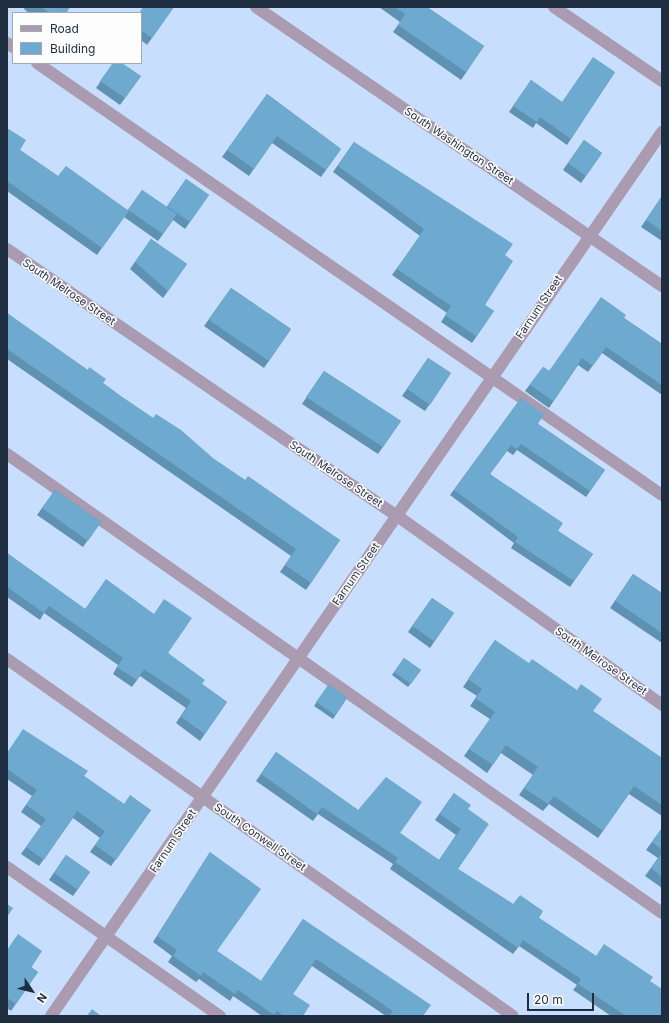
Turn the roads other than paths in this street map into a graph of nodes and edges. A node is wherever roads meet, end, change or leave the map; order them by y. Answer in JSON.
{"nodes":[{"id":1,"x":256,"y":7,"type":"edge"},
{"id":2,"x":554,"y":7,"type":"edge"},
{"id":3,"x":38,"y":64,"type":"edge"},
{"id":4,"x":662,"y":81,"type":"edge"},
{"id":5,"x":662,"y":132,"type":"edge"},
{"id":6,"x":589,"y":235,"type":"junction"},
{"id":7,"x":7,"y":249,"type":"edge"},
{"id":8,"x":662,"y":286,"type":"edge"},
{"id":9,"x":492,"y":375,"type":"junction"},
{"id":10,"x":7,"y":454,"type":"edge"},
{"id":11,"x":662,"y":495,"type":"edge"},
{"id":12,"x":396,"y":515,"type":"junction"},
{"id":13,"x":299,"y":657,"type":"junction"},
{"id":14,"x":7,"y":659,"type":"edge"},
{"id":15,"x":662,"y":704,"type":"edge"},
{"id":16,"x":203,"y":796,"type":"junction"},
{"id":17,"x":7,"y":867,"type":"edge"},
{"id":18,"x":662,"y":913,"type":"edge"},
{"id":19,"x":108,"y":938,"type":"junction"},
{"id":20,"x":51,"y":1016,"type":"edge"},
{"id":21,"x":220,"y":1016,"type":"edge"},
{"id":22,"x":513,"y":1016,"type":"edge"}],
"edges":[{"from":1,"to":6,"type":"street","name":"South Washington Street"},
{"from":2,"to":4,"type":"street"},
{"from":3,"to":9,"type":"street"},
{"from":5,"to":6,"type":"street","name":"Farnum Street"},
{"from":6,"to":8,"type":"street","name":"South Washington Street"},
{"from":6,"to":9,"type":"street","name":"Farnum Street"},
{"from":7,"to":12,"type":"street","name":"South Melrose Street"},
{"from":9,"to":11,"type":"street"},
{"from":9,"to":12,"type":"street","name":"Farnum Street"},
{"from":10,"to":13,"type":"street"},
{"from":12,"to":13,"type":"street","name":"Farnum Street"},
{"from":12,"to":15,"type":"street","name":"South Melrose Street"},
{"from":13,"to":16,"type":"street","name":"Farnum Street"},
{"from":13,"to":18,"type":"street"},
{"from":14,"to":16,"type":"street","name":"South Conwell Street"},
{"from":16,"to":19,"type":"street","name":"Farnum Street"},
{"from":16,"to":22,"type":"street","name":"South Conwell Street"},
{"from":17,"to":19,"type":"street"},
{"from":19,"to":20,"type":"street","name":"Farnum Street"},
{"from":19,"to":21,"type":"street"}]}
